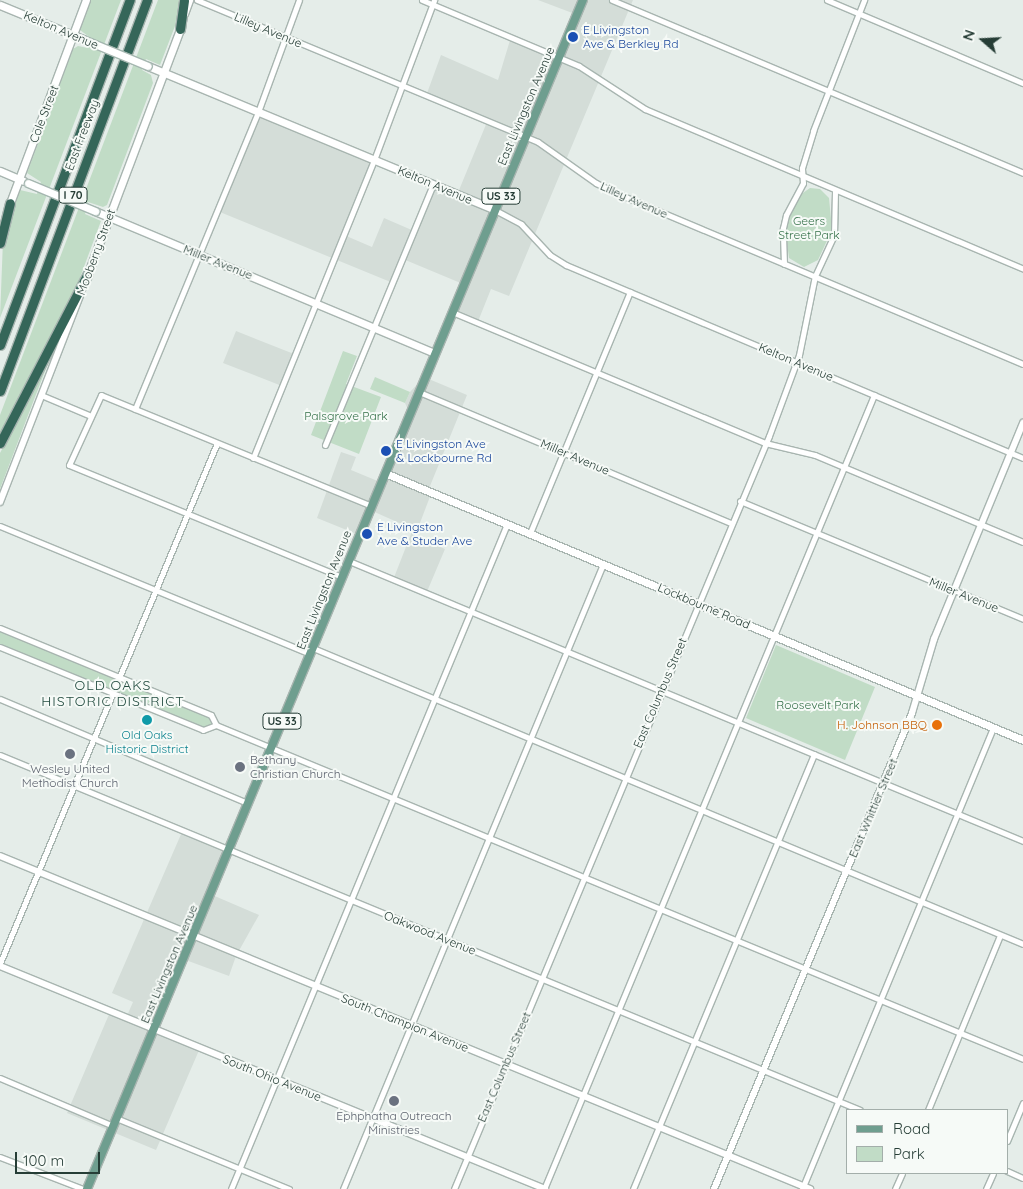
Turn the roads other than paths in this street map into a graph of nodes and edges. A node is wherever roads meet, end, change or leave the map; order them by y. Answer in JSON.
{"nodes":[{"id":1,"x":86,"y":0,"type":"edge"},
{"id":2,"x":130,"y":0,"type":"edge"},
{"id":3,"x":147,"y":0,"type":"edge"},
{"id":4,"x":184,"y":0,"type":"edge"},
{"id":5,"x":190,"y":0,"type":"edge"},
{"id":6,"x":197,"y":0,"type":"edge"},
{"id":7,"x":298,"y":0,"type":"edge"},
{"id":8,"x":422,"y":0,"type":"edge"},
{"id":9,"x":582,"y":0,"type":"edge"},
{"id":10,"x":612,"y":0,"type":"edge"},
{"id":11,"x":827,"y":0,"type":"edge"},
{"id":12,"x":864,"y":0,"type":"edge"},
{"id":13,"x":433,"y":2,"type":"edge"},
{"id":14,"x":0,"y":5,"type":"edge"},
{"id":15,"x":858,"y":13,"type":"junction"},
{"id":16,"x":180,"y":28,"type":"junction"},
{"id":17,"x":74,"y":36,"type":"junction"},
{"id":18,"x":285,"y":37,"type":"junction"},
{"id":19,"x":559,"y":58,"type":"junction"},
{"id":20,"x":163,"y":72,"type":"junction"},
{"id":21,"x":1023,"y":83,"type":"edge"},
{"id":22,"x":402,"y":85,"type":"junction"},
{"id":23,"x":827,"y":90,"type":"junction"},
{"id":24,"x":258,"y":112,"type":"junction"},
{"id":25,"x":525,"y":137,"type":"junction"},
{"id":26,"x":374,"y":160,"type":"junction"},
{"id":27,"x":0,"y":171,"type":"edge"},
{"id":28,"x":1023,"y":172,"type":"edge"},
{"id":29,"x":803,"y":176,"type":"junction"},
{"id":30,"x":19,"y":179,"type":"junction"},
{"id":31,"x":433,"y":184,"type":"junction"},
{"id":32,"x":835,"y":190,"type":"junction"},
{"id":33,"x":10,"y":203,"type":"junction"},
{"id":34,"x":495,"y":210,"type":"junction"},
{"id":35,"x":109,"y":218,"type":"junction"},
{"id":36,"x":0,"y":227,"type":"edge"},
{"id":37,"x":0,"y":243,"type":"edge"},
{"id":38,"x":198,"y":255,"type":"junction"},
{"id":39,"x":784,"y":264,"type":"junction"},
{"id":40,"x":1023,"y":269,"type":"edge"},
{"id":41,"x":88,"y":273,"type":"junction"},
{"id":42,"x":815,"y":276,"type":"junction"},
{"id":43,"x":630,"y":292,"type":"junction"},
{"id":44,"x":316,"y":303,"type":"junction"},
{"id":45,"x":452,"y":312,"type":"junction"},
{"id":46,"x":374,"y":328,"type":"junction"},
{"id":47,"x":0,"y":345,"type":"edge"},
{"id":48,"x":435,"y":353,"type":"junction"},
{"id":49,"x":796,"y":362,"type":"junction"},
{"id":50,"x":1023,"y":364,"type":"edge"},
{"id":51,"x":596,"y":372,"type":"junction"},
{"id":52,"x":0,"y":391,"type":"edge"},
{"id":53,"x":419,"y":392,"type":"junction"},
{"id":54,"x":41,"y":395,"type":"junction"},
{"id":55,"x":874,"y":395,"type":"junction"},
{"id":56,"x":135,"y":409,"type":"junction"},
{"id":57,"x":91,"y":416,"type":"junction"},
{"id":58,"x":1023,"y":423,"type":"edge"},
{"id":59,"x":0,"y":443,"type":"edge"},
{"id":60,"x":217,"y":443,"type":"junction"},
{"id":61,"x":765,"y":443,"type":"junction"},
{"id":62,"x":325,"y":445,"type":"dead end"},
{"id":63,"x":563,"y":452,"type":"junction"},
{"id":64,"x":1012,"y":453,"type":"junction"},
{"id":65,"x":253,"y":458,"type":"junction"},
{"id":66,"x":1023,"y":458,"type":"edge"},
{"id":67,"x":844,"y":467,"type":"junction"},
{"id":68,"x":385,"y":473,"type":"junction"},
{"id":69,"x":740,"y":501,"type":"junction"},
{"id":70,"x":0,"y":502,"type":"edge"},
{"id":71,"x":371,"y":506,"type":"junction"},
{"id":72,"x":188,"y":514,"type":"junction"},
{"id":73,"x":731,"y":523,"type":"junction"},
{"id":74,"x":507,"y":524,"type":"junction"},
{"id":75,"x":982,"y":525,"type":"junction"},
{"id":76,"x":0,"y":526,"type":"edge"},
{"id":77,"x":530,"y":533,"type":"junction"},
{"id":78,"x":816,"y":533,"type":"junction"},
{"id":79,"x":1023,"y":542,"type":"edge"},
{"id":80,"x":349,"y":560,"type":"junction"},
{"id":81,"x":603,"y":564,"type":"junction"},
{"id":82,"x":342,"y":577,"type":"junction"},
{"id":83,"x":156,"y":590,"type":"junction"},
{"id":84,"x":954,"y":591,"type":"junction"},
{"id":85,"x":697,"y":604,"type":"junction"},
{"id":86,"x":471,"y":611,"type":"junction"},
{"id":87,"x":1023,"y":619,"type":"edge"},
{"id":88,"x":0,"y":628,"type":"edge"},
{"id":89,"x":774,"y":636,"type":"junction"},
{"id":90,"x":0,"y":647,"type":"edge"},
{"id":91,"x":312,"y":651,"type":"junction"},
{"id":92,"x":567,"y":651,"type":"junction"},
{"id":93,"x":120,"y":677,"type":"junction"},
{"id":94,"x":661,"y":691,"type":"junction"},
{"id":95,"x":113,"y":693,"type":"junction"},
{"id":96,"x":918,"y":696,"type":"junction"},
{"id":97,"x":434,"y":698,"type":"junction"},
{"id":98,"x":0,"y":699,"type":"edge"},
{"id":99,"x":738,"y":722,"type":"junction"},
{"id":100,"x":216,"y":725,"type":"junction"},
{"id":101,"x":993,"y":728,"type":"junction"},
{"id":102,"x":94,"y":738,"type":"junction"},
{"id":103,"x":530,"y":738,"type":"junction"},
{"id":104,"x":1023,"y":740,"type":"edge"},
{"id":105,"x":271,"y":748,"type":"junction"},
{"id":106,"x":814,"y":754,"type":"junction"},
{"id":107,"x":0,"y":755,"type":"edge"},
{"id":108,"x":625,"y":778,"type":"junction"},
{"id":109,"x":883,"y":783,"type":"junction"},
{"id":110,"x":74,"y":786,"type":"junction"},
{"id":111,"x":392,"y":799,"type":"junction"},
{"id":112,"x":248,"y":803,"type":"junction"},
{"id":113,"x":701,"y":810,"type":"junction"},
{"id":114,"x":958,"y":814,"type":"junction"},
{"id":115,"x":488,"y":839,"type":"junction"},
{"id":116,"x":1023,"y":841,"type":"edge"},
{"id":117,"x":778,"y":842,"type":"junction"},
{"id":118,"x":229,"y":850,"type":"junction"},
{"id":119,"x":0,"y":856,"type":"edge"},
{"id":120,"x":847,"y":871,"type":"junction"},
{"id":121,"x":39,"y":872,"type":"junction"},
{"id":122,"x":583,"y":878,"type":"junction"},
{"id":123,"x":351,"y":900,"type":"junction"},
{"id":124,"x":922,"y":902,"type":"junction"},
{"id":125,"x":660,"y":910,"type":"junction"},
{"id":126,"x":1000,"y":935,"type":"junction"},
{"id":127,"x":193,"y":936,"type":"junction"},
{"id":128,"x":446,"y":940,"type":"junction"},
{"id":129,"x":737,"y":940,"type":"junction"},
{"id":130,"x":1023,"y":944,"type":"edge"},
{"id":131,"x":0,"y":965,"type":"edge"},
{"id":132,"x":806,"y":970,"type":"junction"},
{"id":133,"x":541,"y":979,"type":"junction"},
{"id":134,"x":315,"y":986,"type":"junction"},
{"id":135,"x":881,"y":1000,"type":"junction"},
{"id":136,"x":618,"y":1010,"type":"junction"},
{"id":137,"x":411,"y":1025,"type":"junction"},
{"id":138,"x":154,"y":1029,"type":"junction"},
{"id":139,"x":960,"y":1033,"type":"junction"},
{"id":140,"x":694,"y":1042,"type":"junction"},
{"id":141,"x":1023,"y":1059,"type":"edge"},
{"id":142,"x":506,"y":1064,"type":"junction"},
{"id":143,"x":763,"y":1071,"type":"junction"},
{"id":144,"x":0,"y":1078,"type":"edge"},
{"id":145,"x":276,"y":1079,"type":"junction"},
{"id":146,"x":583,"y":1096,"type":"junction"},
{"id":147,"x":838,"y":1101,"type":"junction"},
{"id":148,"x":1023,"y":1102,"type":"edge"},
{"id":149,"x":858,"y":1109,"type":"edge"},
{"id":150,"x":928,"y":1109,"type":"edge"},
{"id":151,"x":116,"y":1118,"type":"junction"},
{"id":152,"x":372,"y":1119,"type":"junction"},
{"id":153,"x":113,"y":1126,"type":"junction"},
{"id":154,"x":659,"y":1127,"type":"junction"},
{"id":155,"x":1008,"y":1139,"type":"edge"},
{"id":156,"x":728,"y":1156,"type":"junction"},
{"id":157,"x":0,"y":1157,"type":"edge"},
{"id":158,"x":467,"y":1157,"type":"junction"},
{"id":159,"x":239,"y":1168,"type":"junction"},
{"id":160,"x":1008,"y":1171,"type":"edge"},
{"id":161,"x":902,"y":1174,"type":"edge"},
{"id":162,"x":993,"y":1174,"type":"edge"},
{"id":163,"x":1023,"y":1178,"type":"edge"},
{"id":164,"x":803,"y":1188,"type":"edge"},
{"id":165,"x":83,"y":1189,"type":"edge"},
{"id":166,"x":87,"y":1189,"type":"edge"},
{"id":167,"x":230,"y":1189,"type":"edge"},
{"id":168,"x":289,"y":1189,"type":"edge"},
{"id":169,"x":342,"y":1189,"type":"edge"},
{"id":170,"x":454,"y":1189,"type":"edge"},
{"id":171,"x":544,"y":1189,"type":"edge"},
{"id":172,"x":633,"y":1189,"type":"edge"},
{"id":173,"x":714,"y":1189,"type":"edge"},
{"id":174,"x":810,"y":1189,"type":"edge"},
{"id":175,"x":895,"y":1189,"type":"edge"},
{"id":176,"x":986,"y":1189,"type":"edge"}],
"edges":[{"from":1,"to":17,"type":"main road","name":"Cole Street"},
{"from":2,"to":47,"type":"highway","name":"East Freeway","number":"I 70"},
{"from":3,"to":52,"type":"highway","name":"East Freeway","number":"I 70"},
{"from":4,"to":16,"type":"highway"},
{"from":5,"to":16,"type":"street","name":"Mooberry Street"},
{"from":6,"to":18,"type":"street","name":"Lilley Avenue"},
{"from":7,"to":18,"type":"street"},
{"from":8,"to":13,"type":"street"},
{"from":9,"to":19,"type":"main road","name":"East Livingston Avenue","number":"US 33"},
{"from":10,"to":23,"type":"street"},
{"from":11,"to":15,"type":"street"},
{"from":12,"to":15,"type":"street"},
{"from":13,"to":19,"type":"street"},
{"from":13,"to":22,"type":"street"},
{"from":14,"to":17,"type":"main road","name":"Kelton Avenue"},
{"from":15,"to":21,"type":"street"},
{"from":15,"to":23,"type":"street"},
{"from":16,"to":20,"type":"main road","name":"Mooberry Street"},
{"from":17,"to":20,"type":"main road","name":"Kelton Avenue","bridge":true},
{"from":17,"to":30,"type":"main road","name":"Cole Street"},
{"from":18,"to":22,"type":"street","name":"Lilley Avenue"},
{"from":18,"to":24,"type":"street"},
{"from":19,"to":25,"type":"main road","name":"East Livingston Avenue","number":"US 33"},
{"from":19,"to":29,"type":"street"},
{"from":20,"to":24,"type":"main road","name":"Kelton Avenue"},
{"from":20,"to":35,"type":"main road","name":"Mooberry Street"},
{"from":22,"to":25,"type":"street","name":"Lilley Avenue"},
{"from":22,"to":26,"type":"street"},
{"from":23,"to":28,"type":"street"},
{"from":23,"to":29,"type":"street"},
{"from":24,"to":26,"type":"main road","name":"Kelton Avenue"},
{"from":24,"to":38,"type":"street"},
{"from":25,"to":34,"type":"main road","name":"East Livingston Avenue","number":"US 33"},
{"from":25,"to":39,"type":"street","name":"Lilley Avenue"},
{"from":26,"to":31,"type":"main road","name":"Kelton Avenue"},
{"from":26,"to":44,"type":"street"},
{"from":27,"to":30,"type":"main road","name":"Miller Avenue"},
{"from":29,"to":32,"type":"street"},
{"from":29,"to":39,"type":"street"},
{"from":30,"to":33,"type":"main road","name":"Cole Street"},
{"from":30,"to":35,"type":"main road","name":"Miller Avenue","bridge":true},
{"from":31,"to":34,"type":"main road","name":"Kelton Avenue"},
{"from":31,"to":46,"type":"street"},
{"from":32,"to":40,"type":"street"},
{"from":32,"to":42,"type":"street","name":"East Columbus Street"},
{"from":33,"to":36,"type":"street","name":"Cole Street"},
{"from":33,"to":37,"type":"highway"},
{"from":34,"to":43,"type":"street","name":"Kelton Avenue"},
{"from":34,"to":45,"type":"main road","name":"East Livingston Avenue","number":"US 33"},
{"from":35,"to":38,"type":"main road","name":"Miller Avenue"},
{"from":35,"to":41,"type":"main road","name":"Mooberry Street"},
{"from":38,"to":44,"type":"main road","name":"Miller Avenue"},
{"from":38,"to":56,"type":"street"},
{"from":39,"to":42,"type":"street","name":"Lilley Avenue"},
{"from":41,"to":54,"type":"street","name":"Mooberry Street"},
{"from":41,"to":59,"type":"highway"},
{"from":42,"to":49,"type":"street","name":"East Columbus Street"},
{"from":42,"to":50,"type":"street","name":"Lilley Avenue"},
{"from":43,"to":49,"type":"street","name":"Kelton Avenue"},
{"from":43,"to":51,"type":"street"},
{"from":44,"to":46,"type":"main road","name":"Miller Avenue"},
{"from":44,"to":65,"type":"street"},
{"from":45,"to":48,"type":"main road","name":"East Livingston Avenue","number":"US 33"},
{"from":45,"to":51,"type":"street"},
{"from":46,"to":48,"type":"main road","name":"Miller Avenue"},
{"from":46,"to":62,"type":"street"},
{"from":48,"to":53,"type":"main road","name":"East Livingston Avenue","number":"US 33"},
{"from":49,"to":55,"type":"street","name":"Kelton Avenue"},
{"from":49,"to":61,"type":"street","name":"East Columbus Street"},
{"from":51,"to":61,"type":"street"},
{"from":51,"to":63,"type":"street"},
{"from":53,"to":63,"type":"street","name":"Miller Avenue"},
{"from":53,"to":68,"type":"main road","name":"East Livingston Avenue","number":"US 33"},
{"from":54,"to":57,"type":"street"},
{"from":54,"to":70,"type":"street","name":"Mooberry Street"},
{"from":55,"to":64,"type":"street","name":"Kelton Avenue"},
{"from":55,"to":67,"type":"street"},
{"from":56,"to":57,"type":"street"},
{"from":56,"to":60,"type":"street"},
{"from":57,"to":72,"type":"street"},
{"from":58,"to":64,"type":"street","name":"East Whittier Street"},
{"from":60,"to":65,"type":"street"},
{"from":60,"to":72,"type":"street"},
{"from":61,"to":67,"type":"street"},
{"from":61,"to":69,"type":"street","name":"East Columbus Street"},
{"from":63,"to":73,"type":"street","name":"Miller Avenue"},
{"from":63,"to":77,"type":"street"},
{"from":64,"to":66,"type":"street","name":"Kelton Avenue"},
{"from":64,"to":75,"type":"street","name":"East Whittier Street"},
{"from":65,"to":71,"type":"street"},
{"from":67,"to":75,"type":"street"},
{"from":67,"to":78,"type":"street"},
{"from":68,"to":71,"type":"main road","name":"East Livingston Avenue","number":"US 33"},
{"from":68,"to":74,"type":"main road","name":"Lockbourne Road"},
{"from":69,"to":73,"type":"street","name":"East Columbus Street"},
{"from":69,"to":78,"type":"street","name":"Miller Avenue"},
{"from":71,"to":80,"type":"main road","name":"East Livingston Avenue","number":"US 33"},
{"from":72,"to":82,"type":"street"},
{"from":72,"to":83,"type":"street"},
{"from":73,"to":85,"type":"street","name":"East Columbus Street"},
{"from":74,"to":77,"type":"main road","name":"Lockbourne Road"},
{"from":74,"to":86,"type":"street"},
{"from":75,"to":79,"type":"street"},
{"from":75,"to":84,"type":"street","name":"East Whittier Street"},
{"from":76,"to":83,"type":"street"},
{"from":77,"to":81,"type":"main road","name":"Lockbourne Road"},
{"from":78,"to":84,"type":"street","name":"Miller Avenue"},
{"from":78,"to":89,"type":"street"},
{"from":80,"to":82,"type":"main road","name":"East Livingston Avenue","number":"US 33"},
{"from":80,"to":86,"type":"street"},
{"from":81,"to":85,"type":"main road","name":"Lockbourne Road"},
{"from":81,"to":92,"type":"street"},
{"from":82,"to":91,"type":"main road","name":"East Livingston Avenue","number":"US 33"},
{"from":83,"to":91,"type":"street"},
{"from":83,"to":93,"type":"street"},
{"from":84,"to":87,"type":"street","name":"Miller Avenue"},
{"from":84,"to":96,"type":"street","name":"East Whittier Street"},
{"from":85,"to":89,"type":"main road","name":"Lockbourne Road"},
{"from":85,"to":94,"type":"street","name":"East Columbus Street"},
{"from":86,"to":92,"type":"street"},
{"from":86,"to":97,"type":"street"},
{"from":88,"to":93,"type":"street"},
{"from":89,"to":96,"type":"main road","name":"Lockbourne Road"},
{"from":89,"to":99,"type":"street"},
{"from":90,"to":95,"type":"street"},
{"from":91,"to":97,"type":"street"},
{"from":91,"to":105,"type":"main road","name":"East Livingston Avenue","number":"US 33"},
{"from":92,"to":94,"type":"street"},
{"from":92,"to":103,"type":"street"},
{"from":93,"to":95,"type":"street"},
{"from":93,"to":100,"type":"street"},
{"from":94,"to":99,"type":"street"},
{"from":94,"to":108,"type":"street","name":"East Columbus Street"},
{"from":95,"to":100,"type":"street"},
{"from":95,"to":102,"type":"street"},
{"from":96,"to":101,"type":"main road","name":"Lockbourne Road"},
{"from":96,"to":109,"type":"street","name":"East Whittier Street"},
{"from":97,"to":103,"type":"street"},
{"from":97,"to":111,"type":"street"},
{"from":98,"to":102,"type":"street"},
{"from":99,"to":106,"type":"street"},
{"from":99,"to":113,"type":"street"},
{"from":100,"to":105,"type":"street"},
{"from":101,"to":104,"type":"main road","name":"Lockbourne Road"},
{"from":101,"to":114,"type":"street"},
{"from":102,"to":110,"type":"street"},
{"from":102,"to":112,"type":"street"},
{"from":103,"to":108,"type":"street"},
{"from":103,"to":115,"type":"street"},
{"from":105,"to":111,"type":"street"},
{"from":105,"to":112,"type":"main road","name":"East Livingston Avenue","number":"US 33"},
{"from":106,"to":109,"type":"street"},
{"from":106,"to":117,"type":"street"},
{"from":107,"to":110,"type":"street","name":"Oakwood Avenue"},
{"from":108,"to":113,"type":"street"},
{"from":108,"to":122,"type":"street","name":"East Columbus Street"},
{"from":109,"to":114,"type":"street"},
{"from":109,"to":120,"type":"street","name":"East Whittier Street"},
{"from":110,"to":118,"type":"street","name":"Oakwood Avenue"},
{"from":110,"to":121,"type":"street"},
{"from":111,"to":115,"type":"street"},
{"from":111,"to":123,"type":"street"},
{"from":112,"to":118,"type":"main road","name":"East Livingston Avenue","number":"US 33"},
{"from":113,"to":117,"type":"street"},
{"from":113,"to":125,"type":"street"},
{"from":114,"to":116,"type":"street"},
{"from":114,"to":124,"type":"street"},
{"from":115,"to":122,"type":"street"},
{"from":115,"to":128,"type":"street"},
{"from":117,"to":120,"type":"street"},
{"from":117,"to":129,"type":"street"},
{"from":118,"to":123,"type":"street","name":"Oakwood Avenue"},
{"from":118,"to":127,"type":"main road","name":"East Livingston Avenue","number":"US 33"},
{"from":119,"to":121,"type":"street","name":"South Champion Avenue"},
{"from":120,"to":124,"type":"street"},
{"from":120,"to":132,"type":"street","name":"East Whittier Street"},
{"from":121,"to":127,"type":"street","name":"South Champion Avenue"},
{"from":121,"to":131,"type":"street"},
{"from":122,"to":125,"type":"street"},
{"from":122,"to":133,"type":"street","name":"East Columbus Street"},
{"from":123,"to":128,"type":"street","name":"Oakwood Avenue"},
{"from":123,"to":134,"type":"street"},
{"from":124,"to":126,"type":"street"},
{"from":124,"to":135,"type":"street"},
{"from":125,"to":129,"type":"street"},
{"from":125,"to":136,"type":"street"},
{"from":126,"to":130,"type":"street"},
{"from":126,"to":139,"type":"street"},
{"from":127,"to":134,"type":"street","name":"South Champion Avenue"},
{"from":127,"to":138,"type":"main road","name":"East Livingston Avenue","number":"US 33"},
{"from":128,"to":133,"type":"street","name":"Oakwood Avenue"},
{"from":128,"to":137,"type":"street"},
{"from":129,"to":132,"type":"street"},
{"from":129,"to":140,"type":"street"},
{"from":131,"to":138,"type":"street","name":"South Ohio Avenue"},
{"from":132,"to":135,"type":"street"},
{"from":132,"to":143,"type":"street","name":"East Whittier Street"},
{"from":133,"to":136,"type":"street","name":"Oakwood Avenue"},
{"from":133,"to":142,"type":"street","name":"East Columbus Street"},
{"from":134,"to":137,"type":"street","name":"South Champion Avenue"},
{"from":134,"to":145,"type":"street"},
{"from":135,"to":139,"type":"street"},
{"from":135,"to":147,"type":"street"},
{"from":136,"to":140,"type":"street","name":"Oakwood Avenue"},
{"from":136,"to":146,"type":"street"},
{"from":137,"to":142,"type":"street","name":"South Champion Avenue"},
{"from":137,"to":152,"type":"street"},
{"from":138,"to":145,"type":"street","name":"South Ohio Avenue"},
{"from":138,"to":151,"type":"main road","name":"East Livingston Avenue","number":"US 33"},
{"from":139,"to":141,"type":"street"},
{"from":139,"to":150,"type":"street"},
{"from":140,"to":143,"type":"street","name":"Oakwood Avenue"},
{"from":140,"to":154,"type":"street"},
{"from":142,"to":146,"type":"street","name":"South Champion Avenue"},
{"from":142,"to":158,"type":"street","name":"East Columbus Street"},
{"from":143,"to":147,"type":"street","name":"Oakwood Avenue"},
{"from":143,"to":156,"type":"street","name":"East Whittier Street"},
{"from":144,"to":153,"type":"street"},
{"from":145,"to":152,"type":"street","name":"South Ohio Avenue"},
{"from":145,"to":159,"type":"street"},
{"from":146,"to":154,"type":"street","name":"South Champion Avenue"},
{"from":146,"to":171,"type":"street"},
{"from":147,"to":149,"type":"street","name":"Oakwood Avenue"},
{"from":147,"to":164,"type":"street"},
{"from":148,"to":155,"type":"street"},
{"from":151,"to":153,"type":"main road","name":"East Livingston Avenue","number":"US 33"},
{"from":151,"to":159,"type":"street"},
{"from":152,"to":158,"type":"street","name":"South Ohio Avenue"},
{"from":152,"to":169,"type":"street"},
{"from":153,"to":166,"type":"main road","name":"East Livingston Avenue","number":"US 33"},
{"from":154,"to":156,"type":"street","name":"South Champion Avenue"},
{"from":154,"to":172,"type":"street"},
{"from":156,"to":164,"type":"street","name":"South Champion Avenue"},
{"from":156,"to":173,"type":"street","name":"East Whittier Street"},
{"from":157,"to":165,"type":"street"},
{"from":158,"to":170,"type":"street","name":"East Columbus Street"},
{"from":158,"to":171,"type":"street","name":"South Ohio Avenue"},
{"from":159,"to":167,"type":"street"},
{"from":159,"to":168,"type":"street"},
{"from":160,"to":163,"type":"street"},
{"from":161,"to":175,"type":"street"},
{"from":162,"to":176,"type":"street"},
{"from":164,"to":174,"type":"street","name":"South Champion Avenue"}]}
